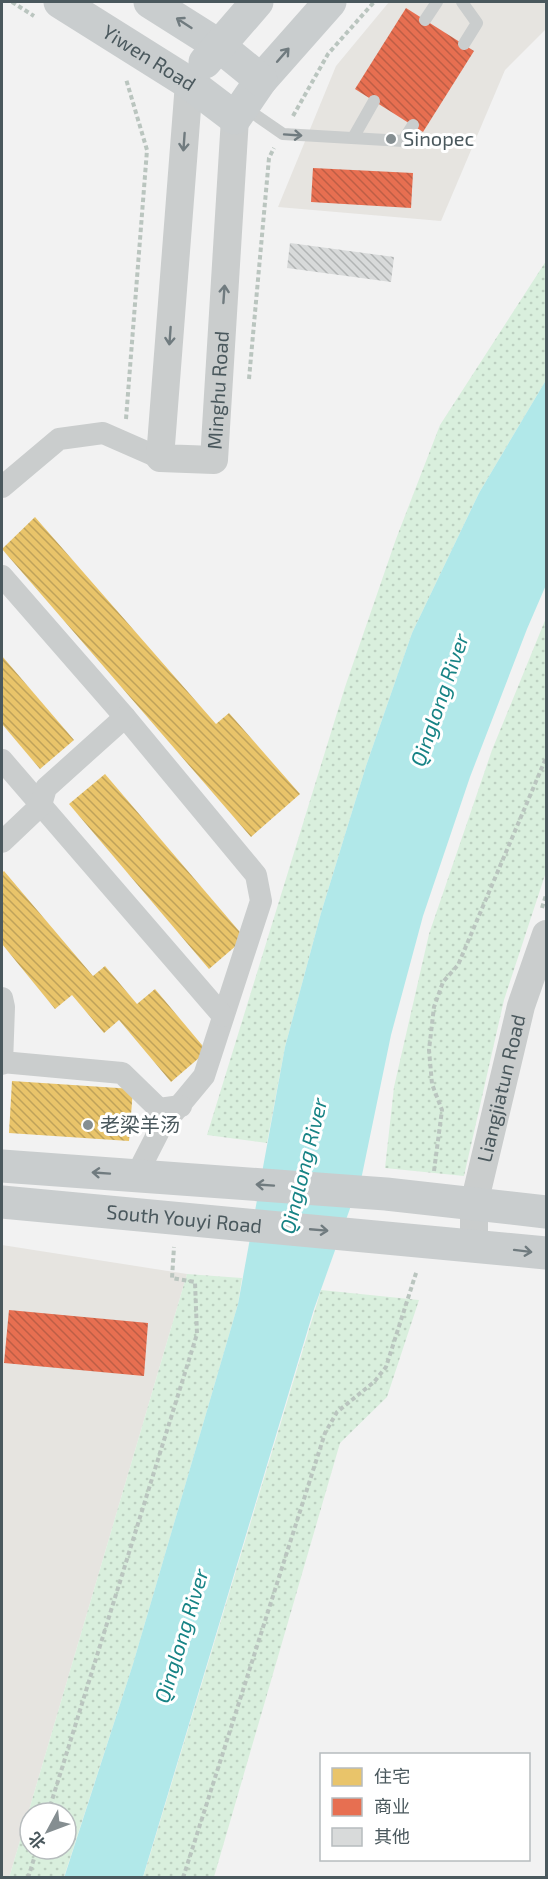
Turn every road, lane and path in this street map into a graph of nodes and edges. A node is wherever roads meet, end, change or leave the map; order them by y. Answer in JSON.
{"nodes":[{"id":1,"x":12,"y":2,"type":"edge"},
{"id":2,"x":150,"y":2,"type":"edge"},
{"id":3,"x":257,"y":2,"type":"edge"},
{"id":4,"x":330,"y":2,"type":"edge"},
{"id":5,"x":375,"y":2,"type":"edge"},
{"id":6,"x":437,"y":2,"type":"edge"},
{"id":7,"x":462,"y":2,"type":"edge"},
{"id":8,"x":50,"y":11,"type":"edge"},
{"id":9,"x":425,"y":20,"type":"dead end"},
{"id":10,"x":464,"y":44,"type":"dead end"},
{"id":11,"x":218,"y":45,"type":"junction"},
{"id":12,"x":125,"y":76,"type":"dead end"},
{"id":13,"x":189,"y":83,"type":"junction"},
{"id":14,"x":374,"y":101,"type":"dead end"},
{"id":15,"x":246,"y":102,"type":"junction"},
{"id":16,"x":413,"y":125,"type":"dead end"},
{"id":17,"x":283,"y":134,"type":"junction"},
{"id":18,"x":353,"y":138,"type":"junction"},
{"id":19,"x":249,"y":380,"type":"dead end"},
{"id":20,"x":124,"y":442,"type":"junction"},
{"id":21,"x":160,"y":458,"type":"junction"},
{"id":22,"x":2,"y":487,"type":"edge"},
{"id":23,"x":2,"y":576,"type":"edge"},
{"id":24,"x":125,"y":717,"type":"junction"},
{"id":25,"x":546,"y":758,"type":"edge"},
{"id":26,"x":2,"y":760,"type":"edge"},
{"id":27,"x":41,"y":806,"type":"junction"},
{"id":28,"x":2,"y":842,"type":"edge"},
{"id":29,"x":546,"y":934,"type":"edge"},
{"id":30,"x":2,"y":998,"type":"edge"},
{"id":31,"x":224,"y":1016,"type":"junction"},
{"id":32,"x":2,"y":1062,"type":"edge"},
{"id":33,"x":181,"y":1106,"type":"junction"},
{"id":34,"x":2,"y":1166,"type":"edge"},
{"id":35,"x":136,"y":1176,"type":"junction"},
{"id":36,"x":429,"y":1199,"type":"junction"},
{"id":37,"x":2,"y":1202,"type":"edge"},
{"id":38,"x":474,"y":1204,"type":"junction"},
{"id":39,"x":546,"y":1212,"type":"edge"},
{"id":40,"x":176,"y":1231,"type":"junction"},
{"id":41,"x":474,"y":1245,"type":"junction"},
{"id":42,"x":546,"y":1253,"type":"edge"},
{"id":43,"x":419,"y":1261,"type":"dead end"},
{"id":44,"x":52,"y":1801,"type":"edge"},
{"id":45,"x":33,"y":1861,"type":"edge"},
{"id":46,"x":28,"y":1878,"type":"edge"},
{"id":47,"x":183,"y":1878,"type":"edge"}],
"edges":[{"from":1,"to":8,"type":"path"},
{"from":11,"to":2,"type":"main road","one_way":true},
{"from":3,"to":11,"type":"main road"},
{"from":15,"to":4,"type":"main road","one_way":true},
{"from":5,"to":17,"type":"path"},
{"from":6,"to":9,"type":"lane"},
{"from":7,"to":10,"type":"lane"},
{"from":8,"to":13,"type":"main road","name":"Yiwen Road"},
{"from":11,"to":13,"type":"main road"},
{"from":11,"to":15,"type":"main road"},
{"from":12,"to":20,"type":"path"},
{"from":13,"to":15,"type":"main road","name":"Yiwen Road"},
{"from":13,"to":21,"type":"street","one_way":true},
{"from":14,"to":18,"type":"lane"},
{"from":15,"to":17,"type":"lane"},
{"from":21,"to":15,"type":"street","name":"Minghu Road","one_way":true},
{"from":16,"to":18,"type":"lane"},
{"from":17,"to":18,"type":"lane","one_way":true},
{"from":17,"to":19,"type":"path"},
{"from":20,"to":21,"type":"street"},
{"from":20,"to":22,"type":"street"},
{"from":23,"to":24,"type":"street"},
{"from":24,"to":27,"type":"street"},
{"from":24,"to":31,"type":"street"},
{"from":25,"to":36,"type":"path"},
{"from":26,"to":27,"type":"street"},
{"from":27,"to":28,"type":"street"},
{"from":27,"to":31,"type":"street"},
{"from":29,"to":38,"type":"street","name":"Liangjiatun Road"},
{"from":30,"to":32,"type":"street"},
{"from":31,"to":33,"type":"street"},
{"from":32,"to":33,"type":"street"},
{"from":33,"to":35,"type":"street"},
{"from":35,"to":34,"type":"main road","name":"South Youyi Road","one_way":true},
{"from":36,"to":35,"type":"main road","name":"South Youyi Road","one_way":true},
{"from":36,"to":38,"type":"main road","name":"South Youyi Road"},
{"from":37,"to":40,"type":"main road","name":"South Youyi Road"},
{"from":38,"to":39,"type":"main road","name":"South Youyi Road"},
{"from":38,"to":41,"type":"street","name":"Liangjiatun Road"},
{"from":40,"to":41,"type":"main road","name":"South Youyi Road","one_way":true},
{"from":40,"to":44,"type":"path"},
{"from":41,"to":42,"type":"main road","name":"South Youyi Road","one_way":true},
{"from":43,"to":47,"type":"path"},
{"from":45,"to":46,"type":"path"}]}
